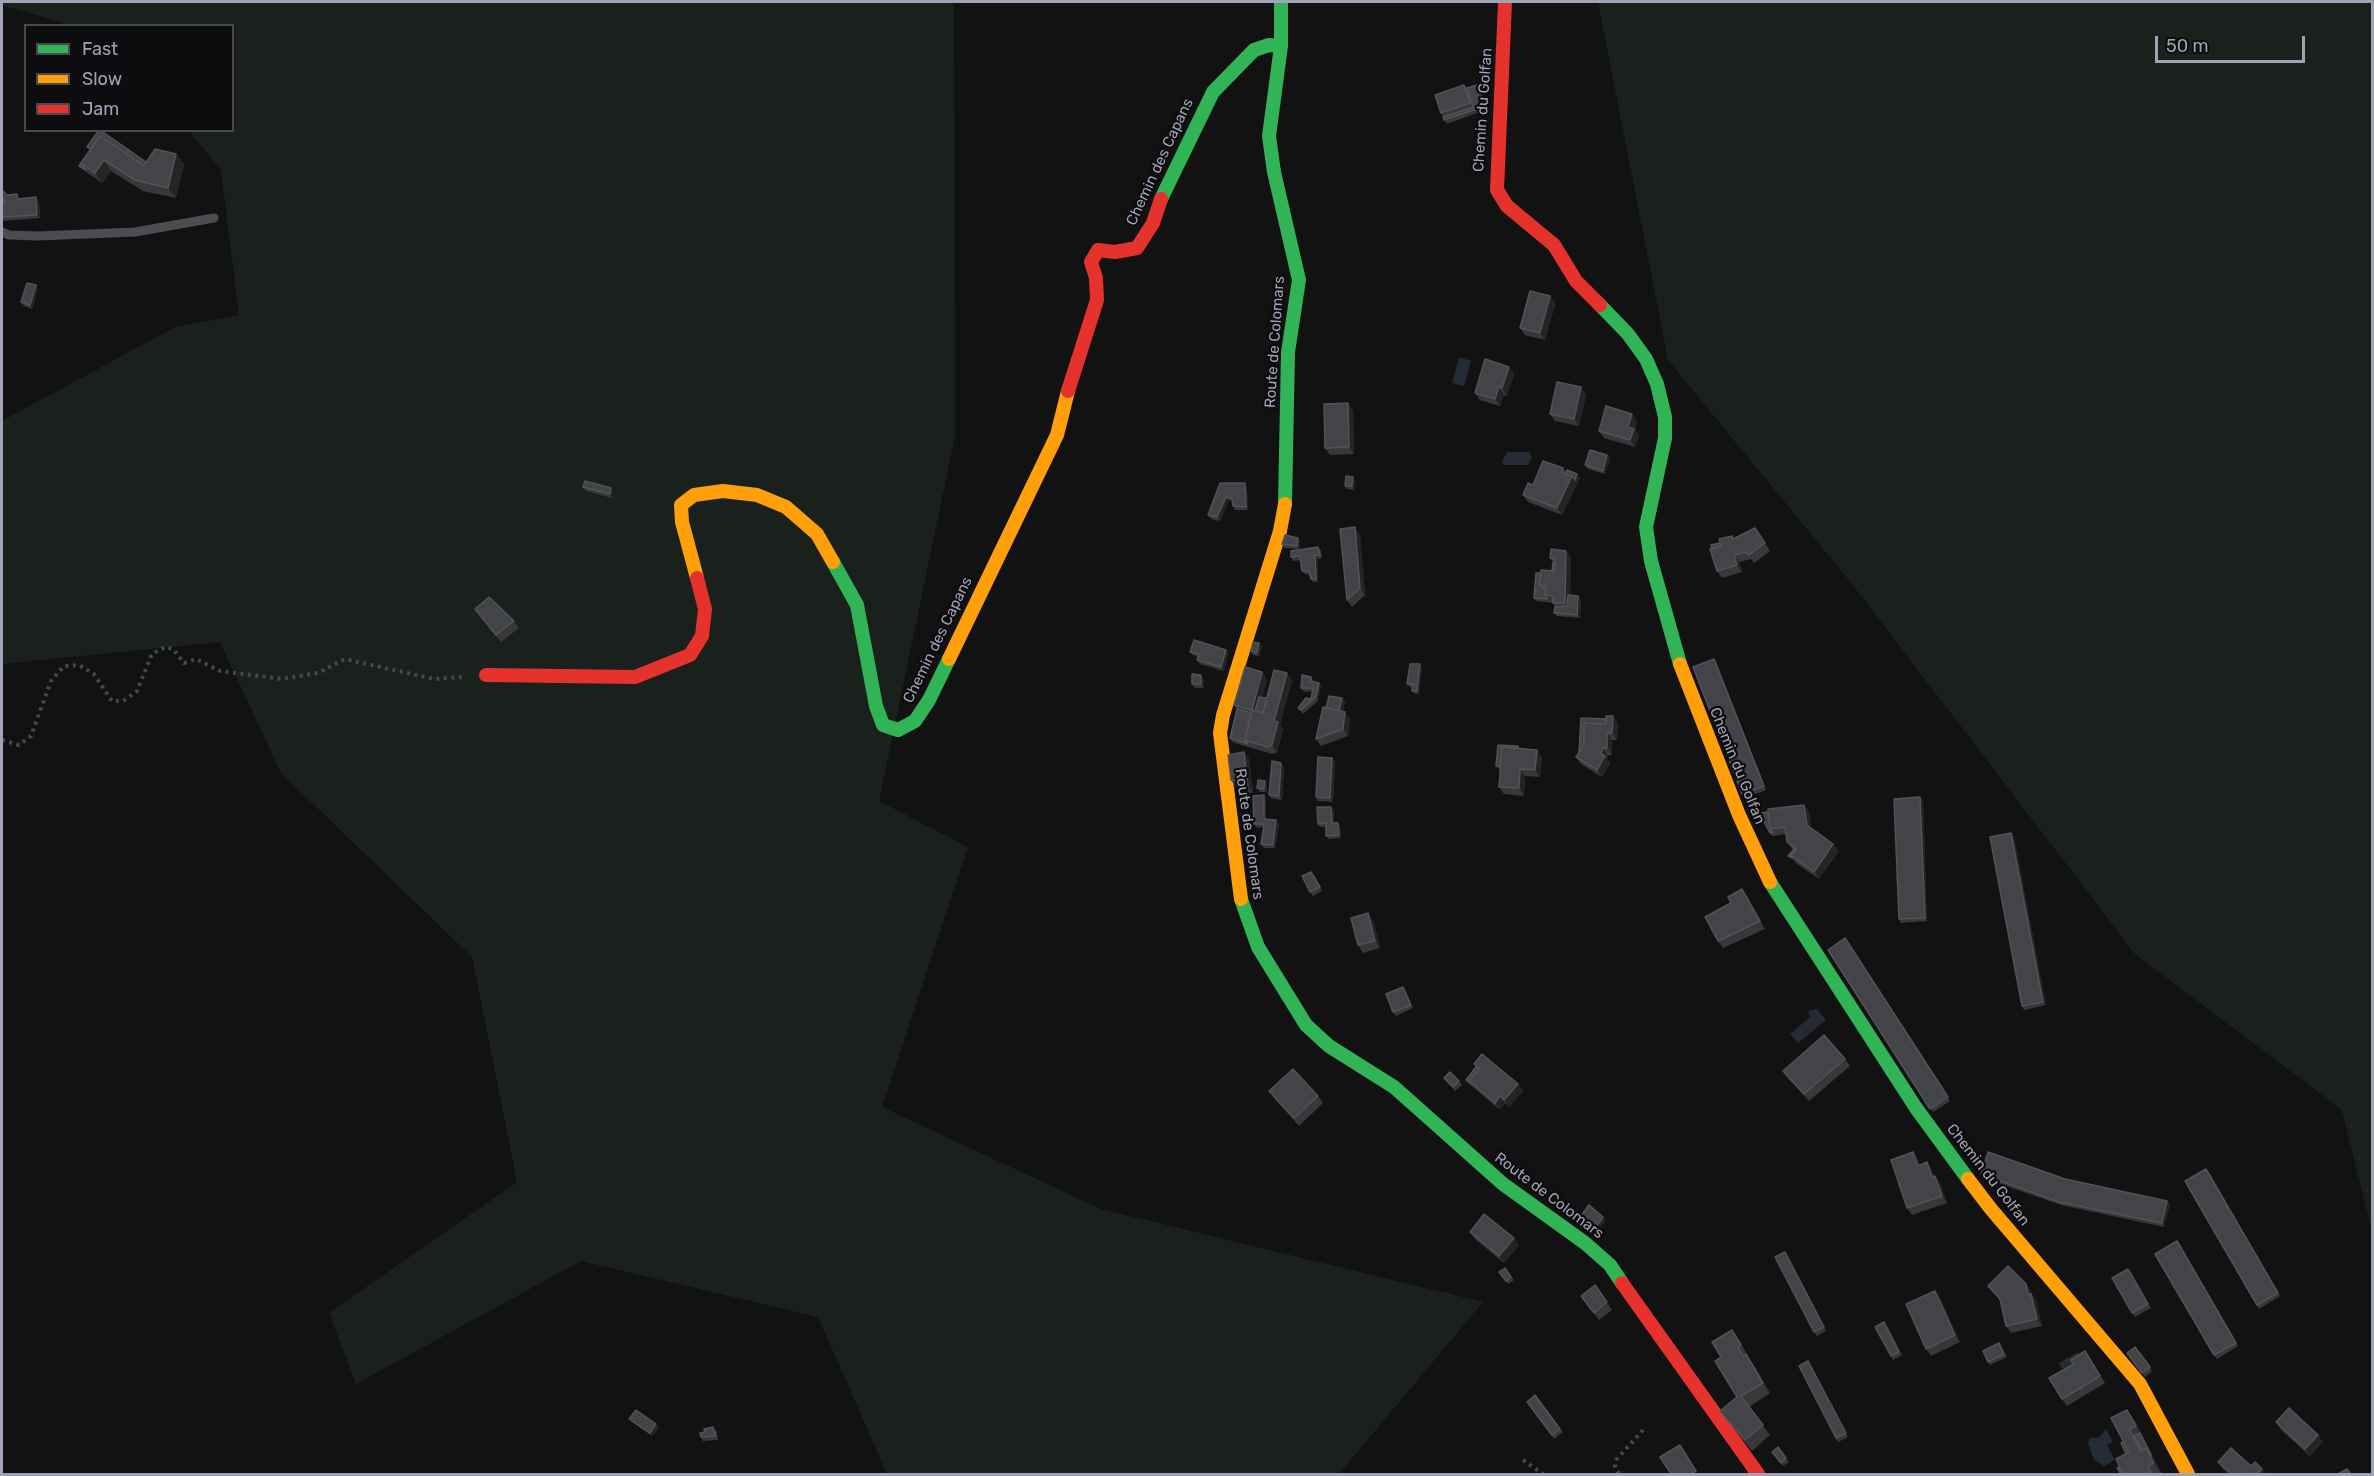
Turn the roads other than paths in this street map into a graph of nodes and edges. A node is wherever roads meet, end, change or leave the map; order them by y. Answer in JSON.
{"nodes":[{"id":1,"x":1281,"y":2,"type":"edge"},
{"id":2,"x":1505,"y":2,"type":"edge"},
{"id":3,"x":1281,"y":46,"type":"junction"},
{"id":4,"x":214,"y":218,"type":"dead end"},
{"id":5,"x":2,"y":232,"type":"edge"},
{"id":6,"x":486,"y":675,"type":"road end"},
{"id":7,"x":1758,"y":1474,"type":"edge"},
{"id":8,"x":2188,"y":1474,"type":"edge"}],
"edges":[{"from":1,"to":3,"type":"street","name":"Route de Colomars"},
{"from":2,"to":8,"type":"street","name":"Chemin du Golfan"},
{"from":3,"to":6,"type":"street","name":"Chemin des Capans"},
{"from":3,"to":7,"type":"street","name":"Route de Colomars"},
{"from":4,"to":5,"type":"lane"}]}
